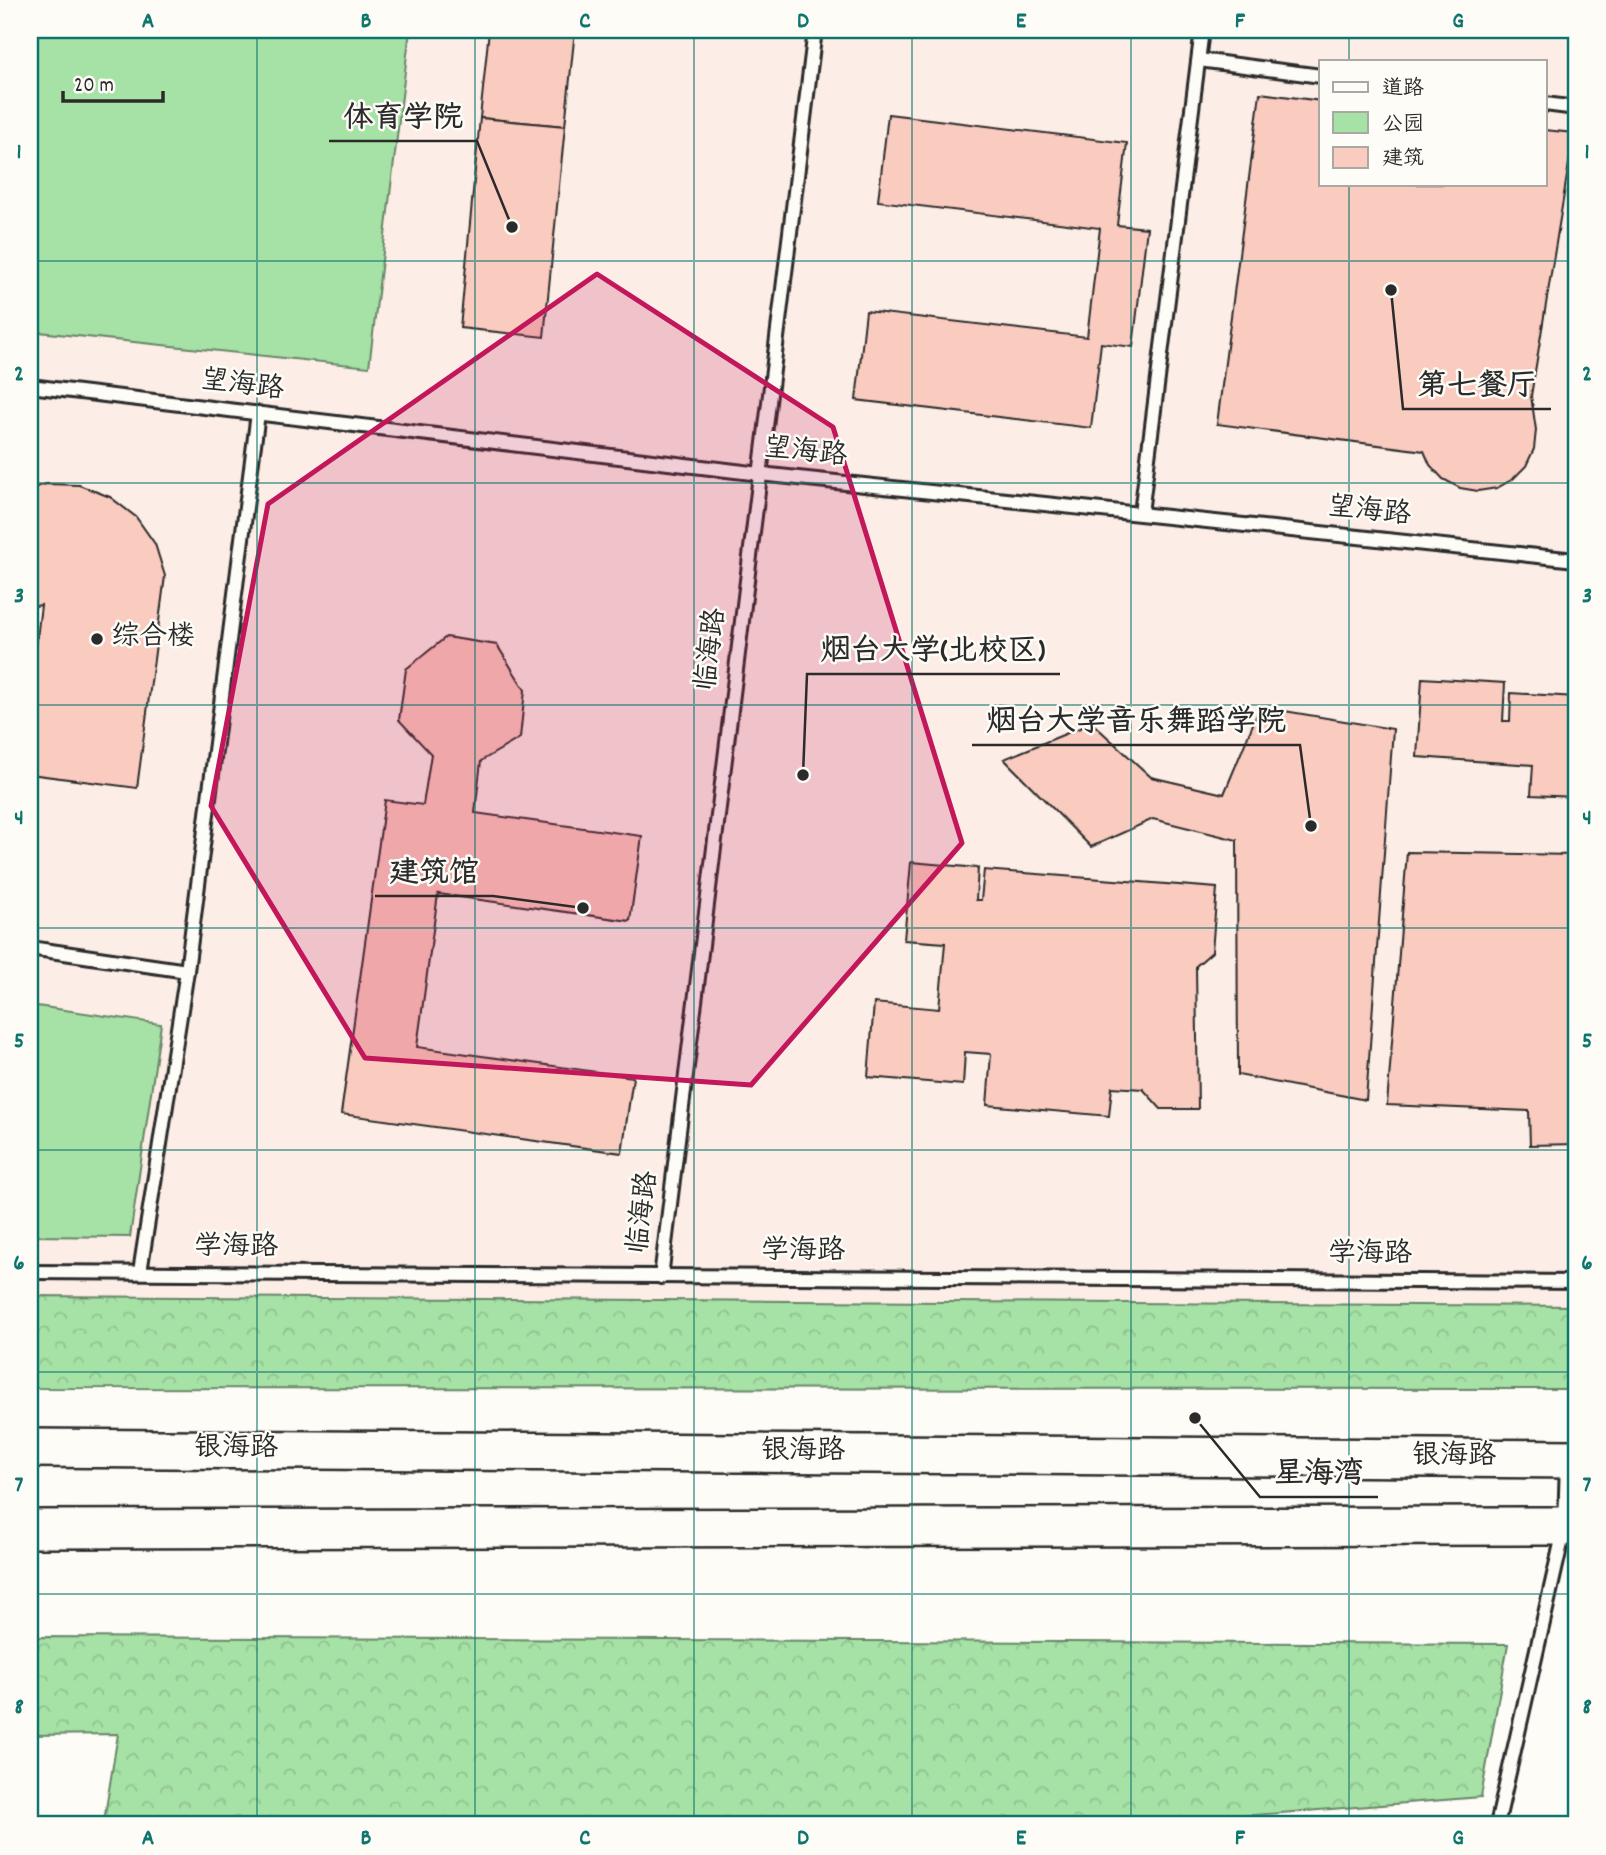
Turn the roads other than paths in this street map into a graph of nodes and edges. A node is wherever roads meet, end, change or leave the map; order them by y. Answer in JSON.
{"nodes":[{"id":1,"x":816,"y":30,"type":"edge"},
{"id":2,"x":1202,"y":30,"type":"edge"},
{"id":3,"x":1199,"y":60,"type":"junction"},
{"id":4,"x":1319,"y":76,"type":"edge"},
{"id":5,"x":1546,"y":104,"type":"edge"},
{"id":6,"x":1576,"y":108,"type":"edge"},
{"id":7,"x":30,"y":386,"type":"edge"},
{"id":8,"x":258,"y":413,"type":"junction"},
{"id":9,"x":760,"y":474,"type":"junction"},
{"id":10,"x":1141,"y":513,"type":"junction"},
{"id":11,"x":1576,"y":560,"type":"edge"},
{"id":12,"x":30,"y":948,"type":"edge"},
{"id":13,"x":187,"y":971,"type":"junction"},
{"id":14,"x":30,"y":1272,"type":"edge"},
{"id":15,"x":140,"y":1272,"type":"junction"},
{"id":16,"x":662,"y":1277,"type":"junction"},
{"id":17,"x":1576,"y":1282,"type":"edge"},
{"id":18,"x":30,"y":1448,"type":"edge"},
{"id":19,"x":1572,"y":1458,"type":"edge"},
{"id":20,"x":1571,"y":1526,"type":"edge"},
{"id":21,"x":30,"y":1529,"type":"edge"},
{"id":22,"x":1497,"y":1825,"type":"edge"}],
"edges":[{"from":1,"to":9,"type":"lane","name":"临海路"},
{"from":2,"to":3,"type":"lane"},
{"from":3,"to":4,"type":"lane"},
{"from":3,"to":10,"type":"lane"},
{"from":5,"to":6,"type":"lane"},
{"from":7,"to":8,"type":"lane","name":"望海路"},
{"from":8,"to":9,"type":"lane","name":"望海路"},
{"from":8,"to":13,"type":"lane"},
{"from":9,"to":10,"type":"lane","name":"望海路"},
{"from":9,"to":16,"type":"lane","name":"临海路"},
{"from":10,"to":11,"type":"lane","name":"望海路"},
{"from":12,"to":13,"type":"lane"},
{"from":13,"to":15,"type":"lane"},
{"from":14,"to":15,"type":"lane","name":"学海路"},
{"from":15,"to":16,"type":"lane","name":"学海路"},
{"from":16,"to":17,"type":"lane","name":"学海路"},
{"from":18,"to":19,"type":"main road","name":"银海路"},
{"from":19,"to":20,"type":"lane"},
{"from":20,"to":21,"type":"main road"},
{"from":20,"to":22,"type":"lane"}]}
